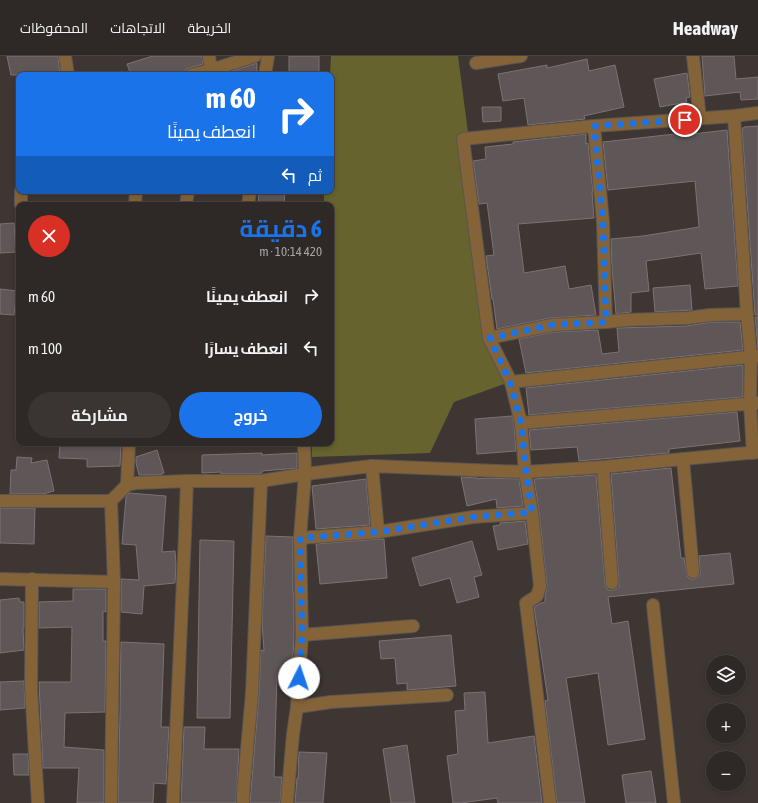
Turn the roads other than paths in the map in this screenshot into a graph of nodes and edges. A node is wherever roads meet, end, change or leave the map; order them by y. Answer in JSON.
{"nodes":[{"id":1,"x":65,"y":56,"type":"edge"},
{"id":2,"x":208,"y":56,"type":"edge"},
{"id":3,"x":255,"y":56,"type":"edge"},
{"id":4,"x":268,"y":56,"type":"edge"},
{"id":5,"x":521,"y":56,"type":"edge"},
{"id":6,"x":692,"y":56,"type":"edge"},
{"id":7,"x":476,"y":63,"type":"dead end"},
{"id":8,"x":212,"y":70,"type":"junction"},
{"id":9,"x":68,"y":72,"type":"edge"},
{"id":10,"x":204,"y":72,"type":"edge"},
{"id":11,"x":265,"y":72,"type":"edge"},
{"id":12,"x":758,"y":113,"type":"edge"},
{"id":13,"x":734,"y":116,"type":"junction"},
{"id":14,"x":700,"y":119,"type":"junction"},
{"id":15,"x":594,"y":126,"type":"junction"},
{"id":16,"x":747,"y":314,"type":"junction"},
{"id":17,"x":606,"y":322,"type":"junction"},
{"id":18,"x":490,"y":338,"type":"junction"},
{"id":19,"x":755,"y":357,"type":"edge"},
{"id":20,"x":510,"y":382,"type":"junction"},
{"id":21,"x":754,"y":403,"type":"edge"},
{"id":22,"x":521,"y":423,"type":"junction"},
{"id":23,"x":129,"y":446,"type":"edge"},
{"id":24,"x":304,"y":446,"type":"edge"},
{"id":25,"x":756,"y":453,"type":"edge"},
{"id":26,"x":682,"y":459,"type":"junction"},
{"id":27,"x":372,"y":466,"type":"junction"},
{"id":28,"x":603,"y":468,"type":"junction"},
{"id":29,"x":526,"y":472,"type":"junction"},
{"id":30,"x":305,"y":474,"type":"junction"},
{"id":31,"x":261,"y":481,"type":"junction"},
{"id":32,"x":186,"y":482,"type":"junction"},
{"id":33,"x":127,"y":485,"type":"junction"},
{"id":34,"x":0,"y":501,"type":"edge"},
{"id":35,"x":111,"y":501,"type":"junction"},
{"id":36,"x":532,"y":512,"type":"junction"},
{"id":37,"x":378,"y":532,"type":"junction"},
{"id":38,"x":300,"y":538,"type":"junction"},
{"id":39,"x":693,"y":572,"type":"dead end"},
{"id":40,"x":0,"y":579,"type":"edge"},
{"id":41,"x":32,"y":579,"type":"junction"},
{"id":42,"x":114,"y":582,"type":"junction"},
{"id":43,"x":612,"y":583,"type":"dead end"},
{"id":44,"x":653,"y":605,"type":"dead end"},
{"id":45,"x":413,"y":626,"type":"dead end"},
{"id":46,"x":302,"y":635,"type":"junction"},
{"id":47,"x":447,"y":695,"type":"dead end"},
{"id":48,"x":297,"y":707,"type":"junction"},
{"id":49,"x":111,"y":801,"type":"dead end"},
{"id":50,"x":38,"y":803,"type":"edge"},
{"id":51,"x":173,"y":803,"type":"edge"},
{"id":52,"x":244,"y":803,"type":"edge"},
{"id":53,"x":286,"y":803,"type":"edge"},
{"id":54,"x":550,"y":803,"type":"edge"},
{"id":55,"x":674,"y":803,"type":"edge"}],
"edges":[{"from":1,"to":9,"type":"street"},
{"from":2,"to":8,"type":"street"},
{"from":3,"to":8,"type":"street"},
{"from":4,"to":11,"type":"street"},
{"from":5,"to":7,"type":"street"},
{"from":6,"to":14,"type":"street"},
{"from":8,"to":10,"type":"street"},
{"from":12,"to":13,"type":"street"},
{"from":13,"to":14,"type":"street"},
{"from":13,"to":16,"type":"street"},
{"from":14,"to":15,"type":"street"},
{"from":15,"to":17,"type":"street"},
{"from":15,"to":18,"type":"street"},
{"from":16,"to":17,"type":"street"},
{"from":16,"to":19,"type":"street"},
{"from":17,"to":18,"type":"street"},
{"from":18,"to":20,"type":"street"},
{"from":19,"to":20,"type":"street"},
{"from":19,"to":21,"type":"street"},
{"from":20,"to":22,"type":"street"},
{"from":21,"to":22,"type":"street"},
{"from":21,"to":25,"type":"street"},
{"from":22,"to":29,"type":"street"},
{"from":23,"to":33,"type":"street"},
{"from":24,"to":30,"type":"street"},
{"from":25,"to":26,"type":"street"},
{"from":26,"to":28,"type":"street"},
{"from":26,"to":39,"type":"street"},
{"from":27,"to":29,"type":"street"},
{"from":27,"to":30,"type":"street"},
{"from":27,"to":37,"type":"street"},
{"from":28,"to":29,"type":"street"},
{"from":28,"to":43,"type":"street"},
{"from":29,"to":36,"type":"street"},
{"from":30,"to":31,"type":"street"},
{"from":30,"to":38,"type":"street"},
{"from":31,"to":32,"type":"street"},
{"from":31,"to":52,"type":"street"},
{"from":32,"to":33,"type":"street"},
{"from":32,"to":51,"type":"street"},
{"from":33,"to":35,"type":"street"},
{"from":34,"to":35,"type":"street"},
{"from":35,"to":42,"type":"street"},
{"from":36,"to":37,"type":"street"},
{"from":36,"to":54,"type":"street"},
{"from":37,"to":38,"type":"street"},
{"from":38,"to":46,"type":"street"},
{"from":40,"to":41,"type":"street"},
{"from":41,"to":42,"type":"street"},
{"from":41,"to":50,"type":"street"},
{"from":42,"to":49,"type":"street"},
{"from":44,"to":55,"type":"street"},
{"from":45,"to":46,"type":"street"},
{"from":46,"to":48,"type":"street"},
{"from":47,"to":48,"type":"street"},
{"from":48,"to":53,"type":"street"}]}
